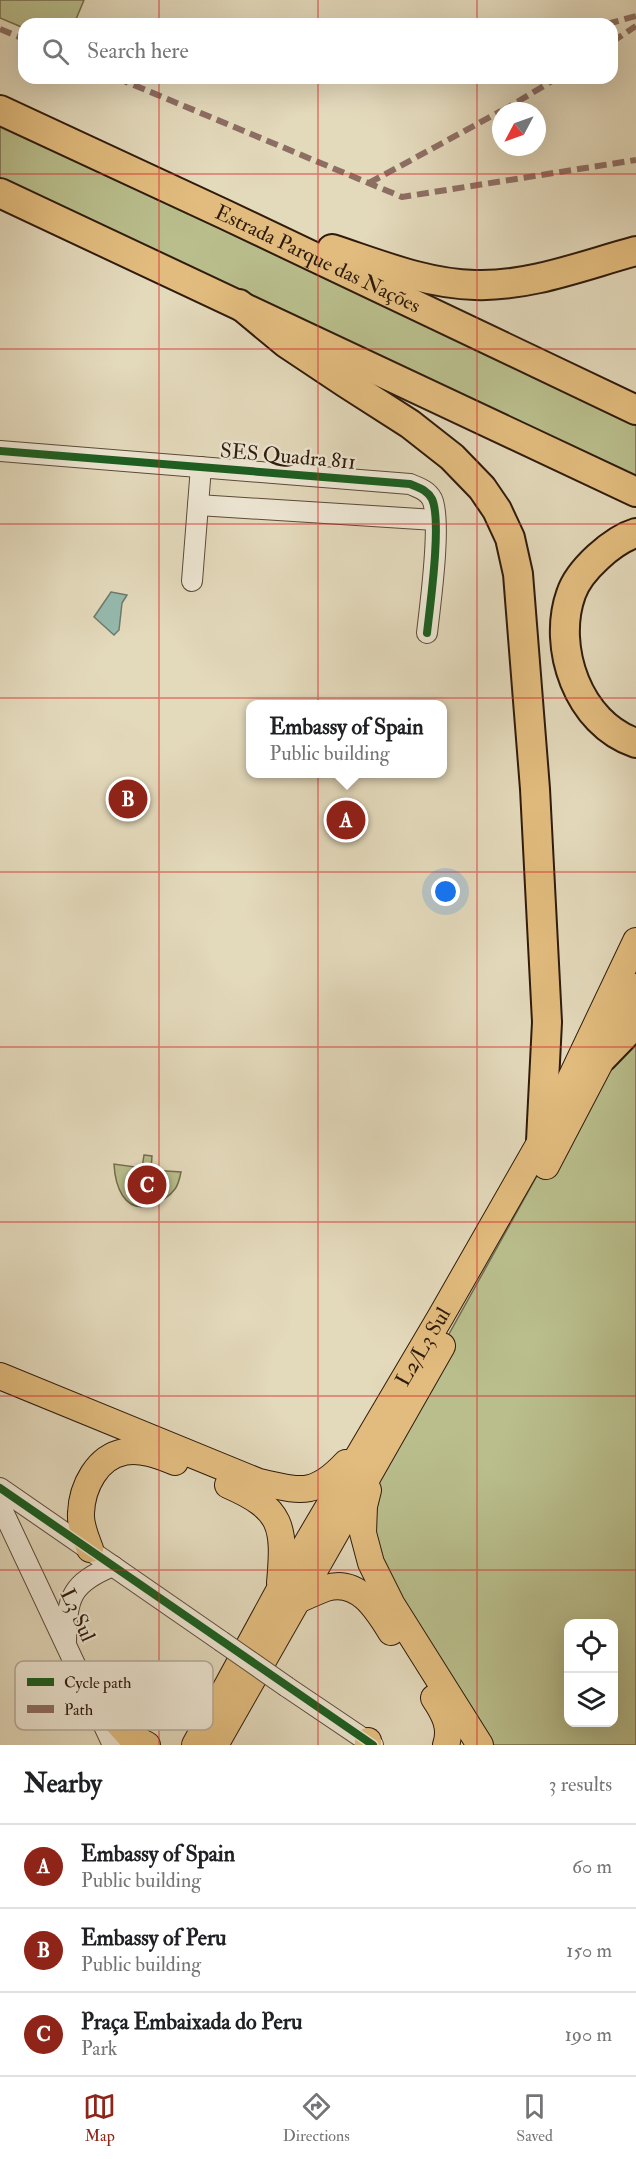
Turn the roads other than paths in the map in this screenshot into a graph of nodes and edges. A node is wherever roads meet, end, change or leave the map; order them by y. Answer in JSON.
{"nodes":[{"id":1,"x":0,"y":110,"type":"edge"},
{"id":2,"x":0,"y":193,"type":"edge"},
{"id":3,"x":226,"y":215,"type":"junction"},
{"id":4,"x":636,"y":251,"type":"edge"},
{"id":5,"x":239,"y":304,"type":"junction"},
{"id":6,"x":636,"y":410,"type":"edge"},
{"id":7,"x":0,"y":451,"type":"edge"},
{"id":8,"x":201,"y":467,"type":"junction"},
{"id":9,"x":636,"y":492,"type":"edge"},
{"id":10,"x":198,"y":505,"type":"junction"},
{"id":11,"x":435,"y":520,"type":"junction"},
{"id":12,"x":636,"y":533,"type":"edge"},
{"id":13,"x":192,"y":581,"type":"dead end"},
{"id":14,"x":427,"y":633,"type":"dead end"},
{"id":15,"x":636,"y":743,"type":"edge"},
{"id":16,"x":636,"y":941,"type":"edge"},
{"id":17,"x":636,"y":987,"type":"edge"},
{"id":18,"x":636,"y":1023,"type":"edge"},
{"id":19,"x":603,"y":1057,"type":"junction"},
{"id":20,"x":541,"y":1141,"type":"junction"},
{"id":21,"x":0,"y":1376,"type":"edge"},
{"id":22,"x":369,"y":1456,"type":"junction"},
{"id":23,"x":0,"y":1488,"type":"edge"},
{"id":24,"x":0,"y":1505,"type":"edge"},
{"id":25,"x":90,"y":1549,"type":"junction"},
{"id":26,"x":113,"y":1566,"type":"junction"},
{"id":27,"x":290,"y":1594,"type":"junction"},
{"id":28,"x":66,"y":1647,"type":"junction"},
{"id":29,"x":73,"y":1661,"type":"edge"},
{"id":30,"x":213,"y":1720,"type":"edge"},
{"id":31,"x":106,"y":1730,"type":"edge"},
{"id":32,"x":124,"y":1730,"type":"edge"},
{"id":33,"x":207,"y":1730,"type":"edge"},
{"id":34,"x":198,"y":1744,"type":"edge"},
{"id":35,"x":370,"y":1744,"type":"edge"},
{"id":36,"x":113,"y":1745,"type":"edge"},
{"id":37,"x":147,"y":1745,"type":"edge"},
{"id":38,"x":446,"y":1745,"type":"edge"},
{"id":39,"x":480,"y":1745,"type":"edge"}],
"edges":[{"from":1,"to":3,"type":"highway","name":"Estrada Parque das Nações"},
{"from":2,"to":5,"type":"highway"},
{"from":3,"to":4,"type":"highway"},
{"from":3,"to":6,"type":"highway","name":"Estrada Parque das Nações"},
{"from":5,"to":9,"type":"highway"},
{"from":5,"to":20,"type":"highway"},
{"from":7,"to":8,"type":"street","name":"SES Quadra 811"},
{"from":8,"to":10,"type":"street"},
{"from":8,"to":11,"type":"street","name":"SES Quadra 811"},
{"from":10,"to":11,"type":"street"},
{"from":10,"to":13,"type":"street"},
{"from":11,"to":14,"type":"street","name":"SES Quadra 811"},
{"from":12,"to":15,"type":"highway"},
{"from":16,"to":20,"type":"main road","name":"L2/L3 Sul"},
{"from":17,"to":19,"type":"main road","name":"L2/L3 Sul"},
{"from":18,"to":19,"type":"highway"},
{"from":19,"to":22,"type":"main road","name":"L2/L3 Sul"},
{"from":20,"to":22,"type":"main road","name":"L2/L3 Sul"},
{"from":21,"to":22,"type":"main road"},
{"from":22,"to":27,"type":"main road","name":"L2/L3 Sul"},
{"from":22,"to":39,"type":"main road"},
{"from":23,"to":25,"type":"street"},
{"from":24,"to":28,"type":"street","name":"L3 Sul"},
{"from":25,"to":26,"type":"street"},
{"from":25,"to":27,"type":"main road"},
{"from":26,"to":28,"type":"street"},
{"from":26,"to":35,"type":"street","bridge":true},
{"from":27,"to":30,"type":"main road","name":"L2/L3 Sul"},
{"from":27,"to":38,"type":"main road"},
{"from":28,"to":29,"type":"street","name":"L3 Sul"},
{"from":31,"to":36,"type":"street","name":"L3 Sul"},
{"from":32,"to":37,"type":"main road"},
{"from":33,"to":34,"type":"main road","name":"L2/L3 Sul"}]}
